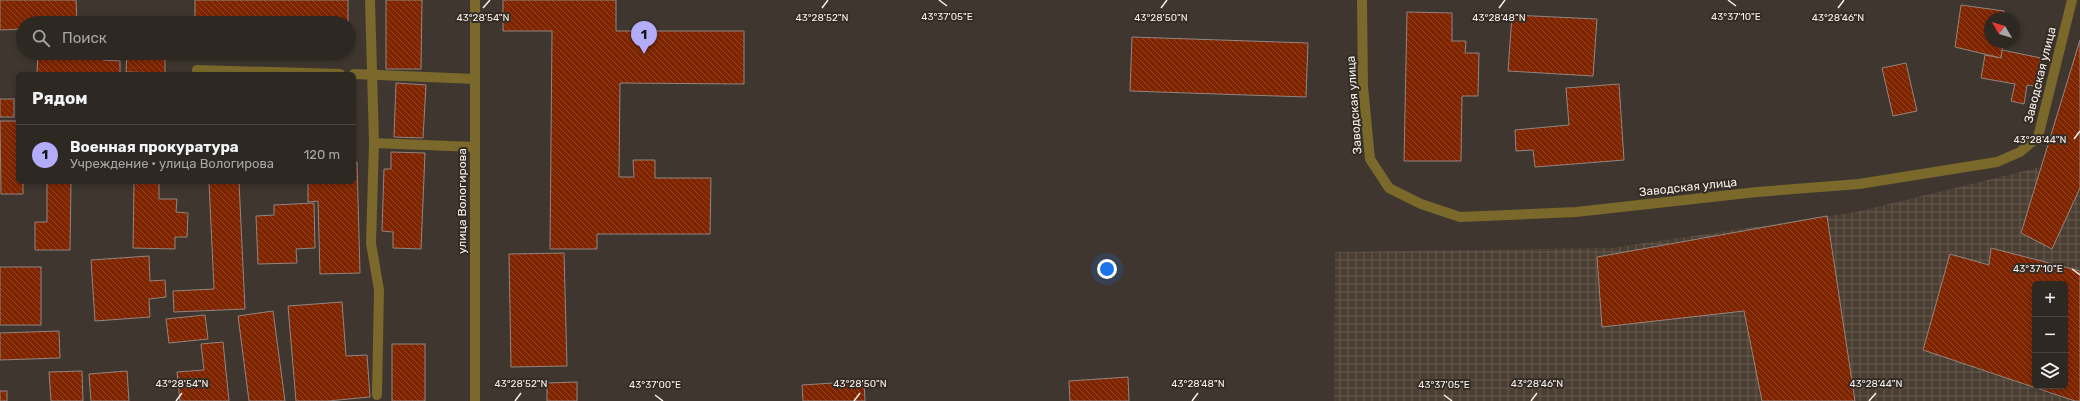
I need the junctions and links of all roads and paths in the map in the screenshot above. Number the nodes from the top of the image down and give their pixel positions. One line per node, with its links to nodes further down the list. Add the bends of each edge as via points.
1 (370, 0): 8 (street)
2 (475, 0): 9 (street, улица Вологирова)
3 (1362, 0): 4 (street, Заводская улица, via 1363,86 1370,159 1389,188 1421,204 1460,217 1576,212 1757,192 1859,184 2004,159 2020,152 2038,137)
4 (2072, 0)
5 (197, 70): 6 (street)
6 (268, 72)
7 (356, 74): 8 (street)
8 (371, 75): 9 (street); 10 (street)
9 (475, 79): 11 (street, улица Вологирова)
10 (374, 143): 11 (street); 12 (street, via 371,243 379,290)
11 (475, 147): 13 (street, улица Вологирова)
12 (377, 395)
13 (475, 401)

